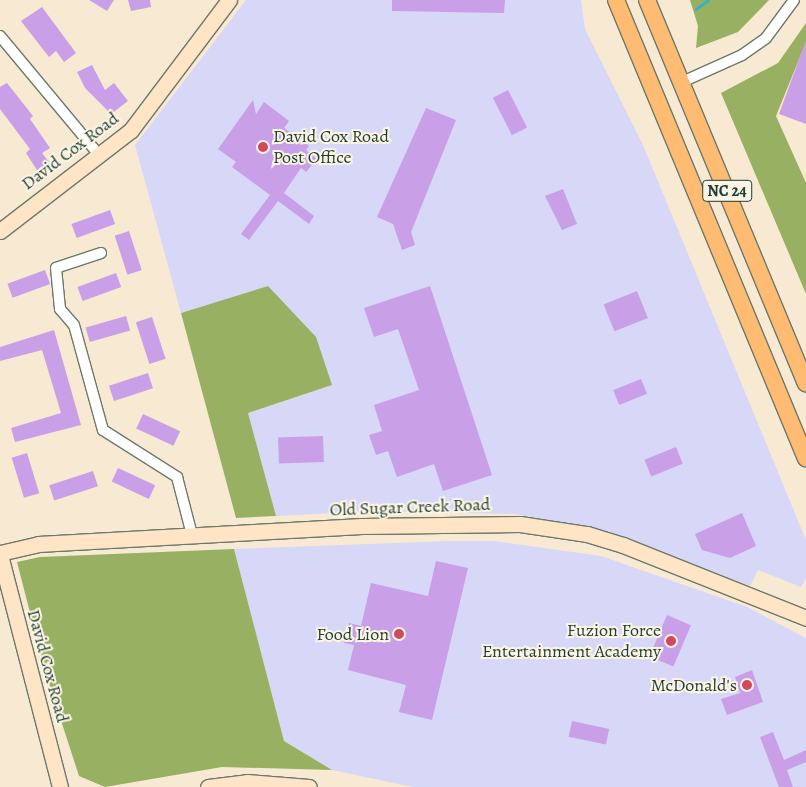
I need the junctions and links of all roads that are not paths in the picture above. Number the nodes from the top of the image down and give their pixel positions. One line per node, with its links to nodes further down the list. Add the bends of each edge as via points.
1 (229, 0): 7 (street, David Cox Road, via 147,112)
2 (616, 0): 11 (main road, NC 24)
3 (648, 0): 6 (main road, NC 24)
4 (794, 0): 6 (street, via 766,38 742,55)
5 (0, 36): 7 (street)
6 (682, 82): 10 (main road, NC 24)
7 (100, 156): 8 (street, David Cox Road)
8 (0, 231)
9 (101, 253): 12 (street, via 56,268 60,309 74,325 103,430 177,477)
10 (806, 382)
11 (806, 458)
12 (192, 535): 13 (street, Old Sugar Creek Road, via 38,544); 14 (street, Old Sugar Creek Road, via 362,526 520,524 587,534 623,545)
13 (1, 560): 15 (street, David Cox Road)
14 (806, 618)
15 (60, 787)
16 (208, 787): 17 (street, via 247,782)
17 (310, 787)

